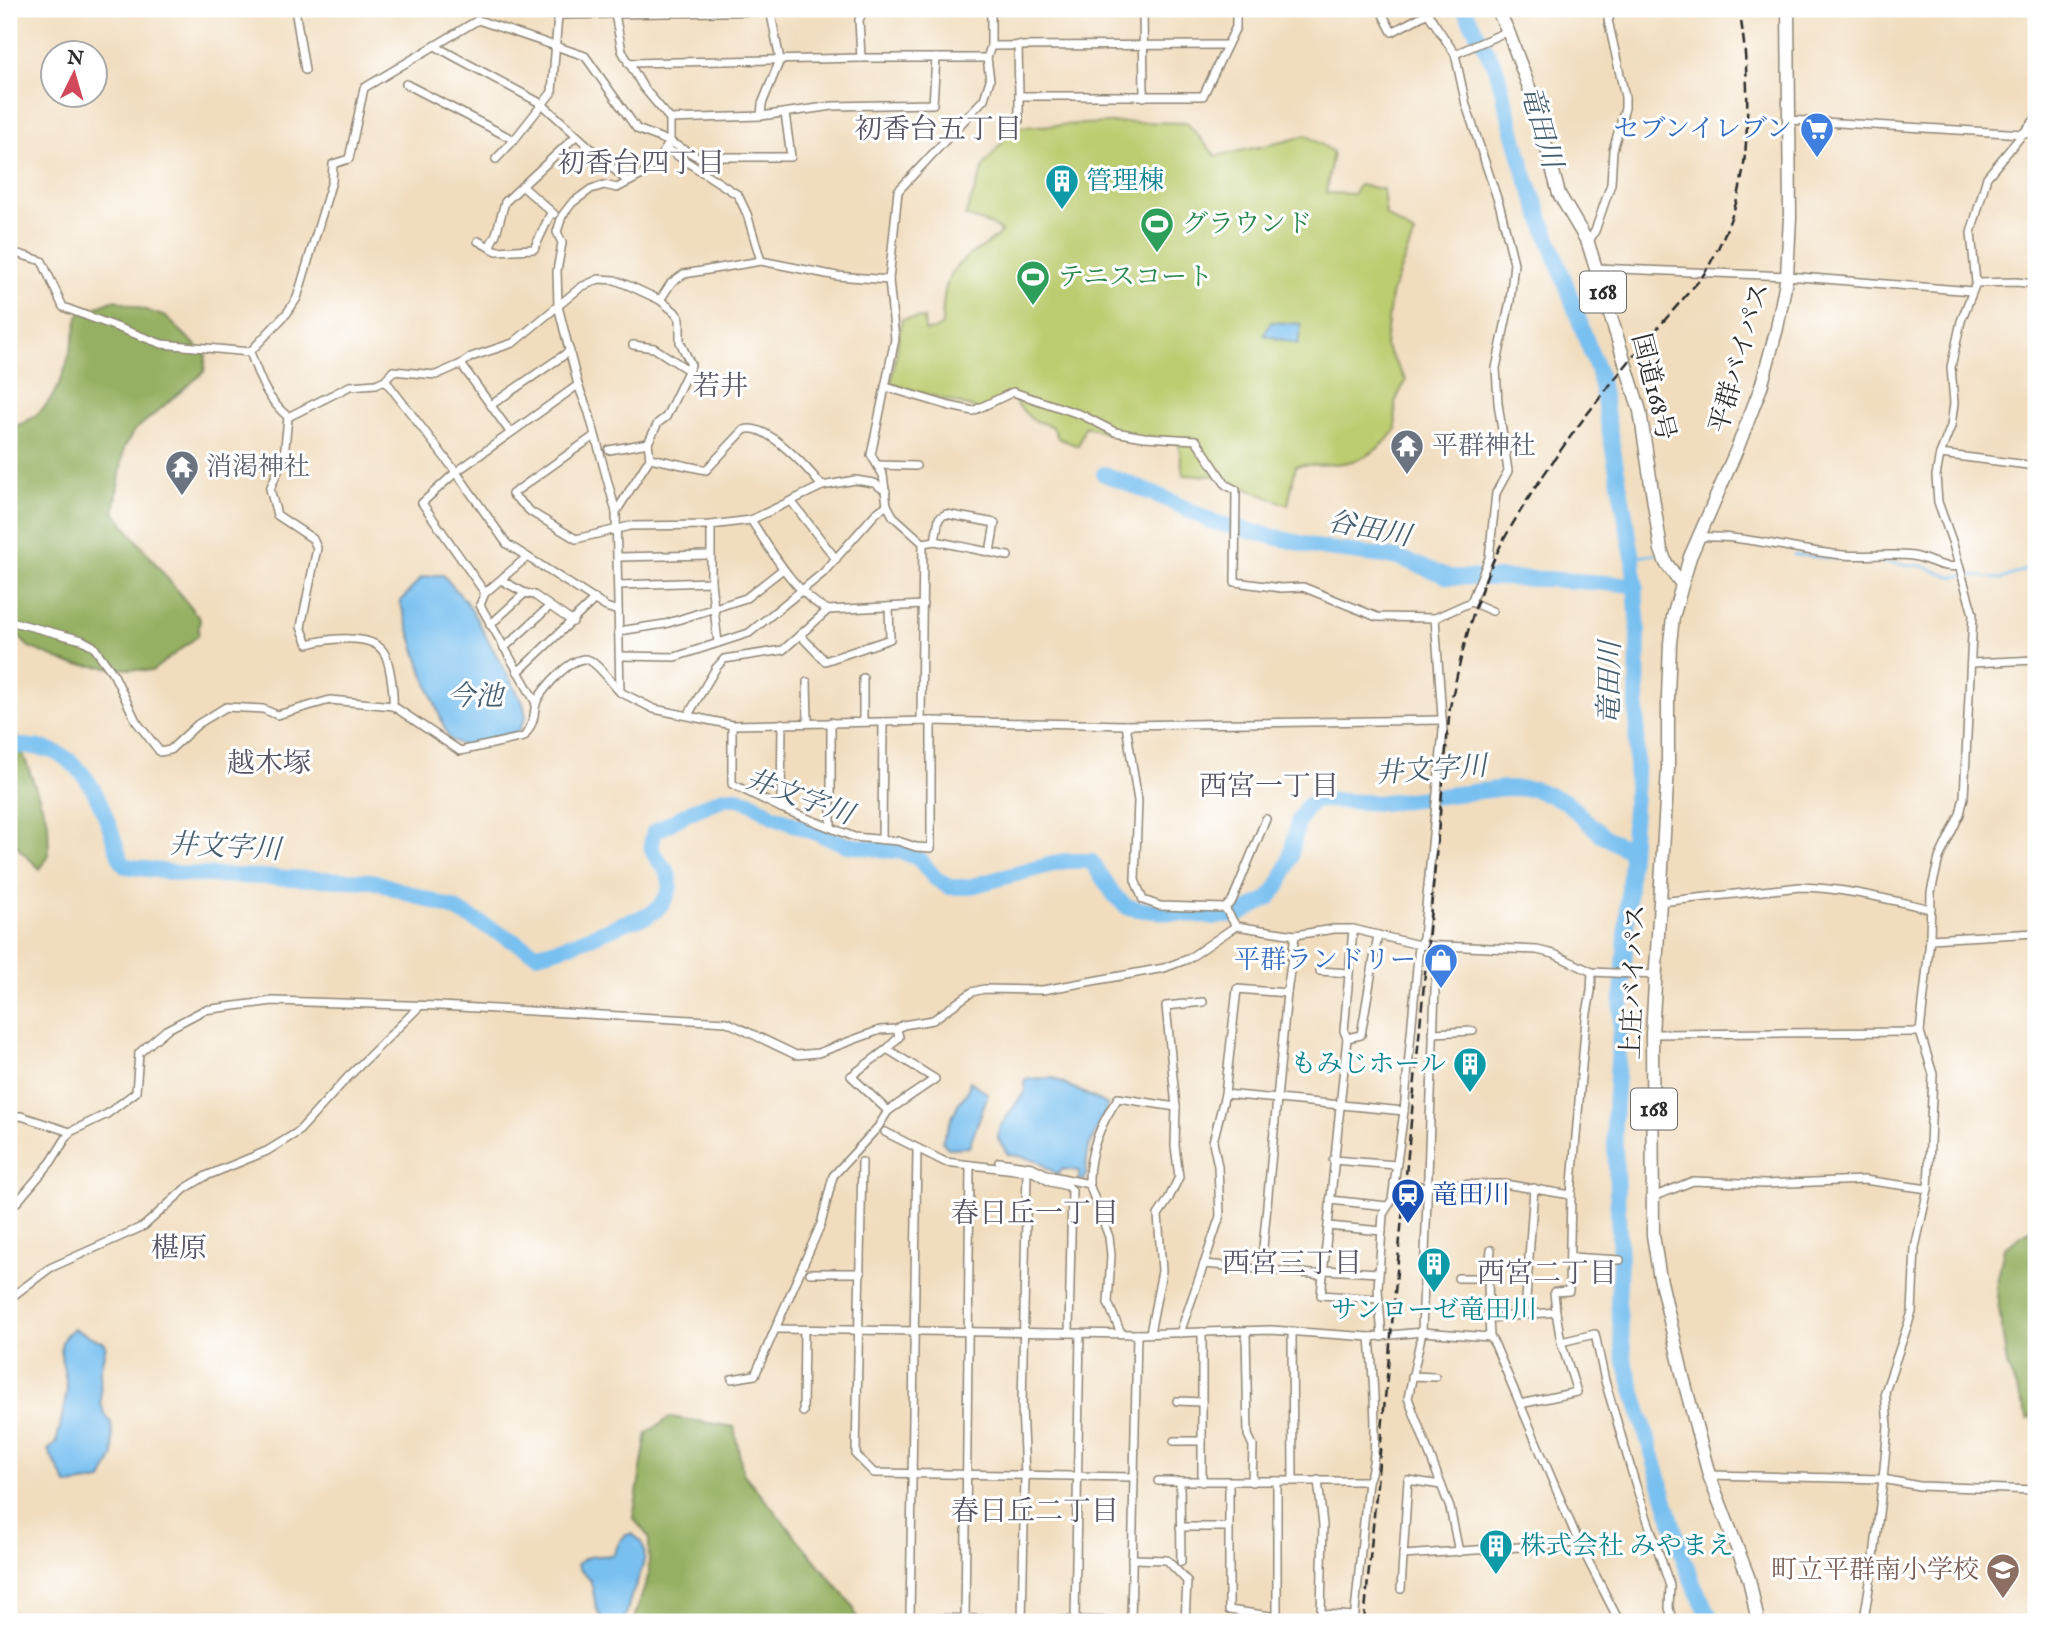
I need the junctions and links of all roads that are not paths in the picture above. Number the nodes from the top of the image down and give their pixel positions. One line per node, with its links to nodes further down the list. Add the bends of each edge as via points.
1 (295, 9): 29 (street)
2 (538, 9): 15 (street, via 537,15)
3 (864, 9): 24 (street, via 859,20)
4 (991, 9): 20 (street)
5 (1143, 9): 17 (street)
6 (1236, 9): 19 (street, via 1236,27)
7 (1380, 9): 13 (street, via 1392,32)
8 (1497, 9): 16 (highway, 国道168号 / 168)
9 (1614, 9): 51 (street, via 1608,20 1625,108 1613,150 1611,184)
10 (1788, 9): 38 (highway, 平群バイパス / 168)
11 (771, 10): 12 (street); 27 (street)
12 (614, 11): 14 (street); 28 (street)
13 (1427, 11): 23 (street)
14 (572, 12): 15 (street)
15 (558, 15): 22 (street)
16 (1508, 30): 23 (street); 51 (highway, 国道168号 / 168, via 1534,101 1559,194)
17 (1143, 44): 18 (street); 19 (street); 32 (street)
18 (1018, 45): 20 (street); 31 (street)
19 (1227, 45): 32 (street, via 1203,96)
20 (991, 46): 26 (street)
21 (435, 47): 22 (street, via 478,20); 33 (street); 64 (street, via 365,88 349,159 334,164 296,298)
22 (556, 48): 33 (street, via 552,92); 44 (street, via 585,56 637,128)
23 (1455, 54): 109 (street, via 1514,263 1496,368 1508,471 1496,494 1489,558)
24 (861, 58): 25 (street); 27 (street)
25 (936, 58): 26 (street); 34 (street, via 933,104 833,106)
26 (987, 58): 57 (street, via 990,80 984,99 898,191)
27 (780, 60): 28 (street); 35 (street)
28 (628, 63): 37 (street)
29 (305, 70)
30 (406, 84): 43 (street)
31 (1019, 96): 32 (street); 39 (street)
32 (1144, 96)
33 (542, 104): 42 (street); 43 (street)
34 (785, 113): 35 (street); 44 (street, via 791,157 698,157)
35 (761, 116): 37 (street)
36 (2036, 118): 41 (street)
37 (670, 119): 44 (street)
38 (1788, 120): 41 (street); 56 (highway, 平群バイパス / 168)
39 (1019, 121)
40 (2036, 133): 41 (street)
41 (2024, 134): 59 (street, via 1987,177 1971,233)
42 (576, 136): 46 (street); 47 (street)
43 (514, 141): 45 (street)
44 (669, 145): 46 (street, via 642,175); 54 (street, via 738,195)
45 (496, 159)
46 (628, 182): 49 (street, via 617,188 604,185 592,189)
47 (522, 186): 48 (street); 52 (street, via 505,202)
48 (551, 213): 49 (street); 52 (street, via 534,249 498,251)
49 (562, 216): 61 (street, via 557,232 562,243)
50 (478, 241): 52 (street)
51 (1588, 243): 55 (highway, 国道168号 / 168)
52 (489, 247)
53 (9, 251): 64 (street, via 42,261 63,307 162,344)
54 (761, 261): 57 (street, via 837,276); 60 (street, via 684,274 671,282)
55 (1596, 268): 56 (street); 103 (highway, 国道168号 / 168, via 1640,411 1661,550)
56 (1787, 276): 59 (street); 90 (highway, 平群バイパス / 168, via 1761,387)
57 (889, 280): 69 (street, via 895,340)
58 (2036, 284): 59 (street)
59 (1974, 287): 76 (street, via 1951,367 1954,403)
60 (660, 300): 61 (street, via 615,280 598,279); 66 (street, via 680,319 680,342 691,365)
61 (558, 306): 63 (street); 65 (street, via 513,343)
62 (633, 345): 66 (street, via 654,348)
63 (570, 351): 68 (street); 70 (street)
64 (250, 352): 71 (street, via 265,390)
65 (461, 364): 67 (street, via 436,375 393,371); 70 (street)
66 (688, 370): 74 (street)
67 (385, 380): 71 (street, via 350,386); 81 (street)
68 (578, 385): 72 (street); 73 (street)
69 (886, 387): 78 (street, via 871,455); 117 (street, via 973,411 1013,392 1082,415 1115,432 1196,440 1226,485 1236,490 1235,582 1303,587 1377,617)
70 (491, 405): 72 (street)
71 (288, 417): 133 (street, via 284,457 270,489 277,515 313,539 317,548 301,627 308,644 333,638 371,642 384,652 394,689)
72 (510, 432): 81 (street)
73 (594, 436): 86 (street); 89 (street, via 512,494 531,512 576,539)
74 (648, 443): 75 (street); 77 (street)
75 (610, 450)
76 (1940, 454): 80 (street); 99 (street, via 1938,502)
77 (650, 458): 82 (street, via 706,470 744,430 759,429 784,446); 86 (street)
78 (877, 465): 79 (street); 83 (street)
79 (916, 466)
80 (2036, 466)
81 (456, 472): 96 (street, via 507,544); 106 (street, via 422,503)
82 (822, 486): 83 (street, via 855,480 874,483); 84 (street)
83 (886, 491): 85 (street)
84 (791, 501): 87 (street); 98 (street)
85 (887, 505): 92 (street); 98 (street)
86 (616, 512): 89 (street)
87 (751, 520): 88 (street); 100 (street)
88 (711, 525): 89 (street); 94 (street)
89 (618, 528): 97 (street)
90 (1699, 537): 99 (street, via 1739,537 1844,555 1914,556 1944,568); 103 (highway, 平群バイパス / 168)
91 (935, 541): 92 (street); 93 (street); 93 (street, via 939,519 946,514 996,523)
92 (923, 543): 111 (street)
93 (990, 552): 95 (street)
94 (710, 555): 97 (street); 102 (street)
95 (1008, 556)
96 (527, 557): 101 (street); 108 (street)
97 (618, 557): 104 (street)
98 (836, 559): 105 (street)
99 (1960, 568): 127 (street, via 1973,614)
100 (783, 569): 105 (street); 113 (street, via 746,598)
101 (501, 580): 106 (street); 107 (street)
102 (711, 582): 104 (street); 113 (street)
103 (1681, 583): 149 (highway, 上庄バイパス / 168, via 1670,643)
104 (618, 585): 115 (street)
105 (802, 589): 114 (street); 123 (street, via 749,633)
106 (485, 593): 120 (street, via 480,605)
107 (525, 593): 110 (street); 120 (street)
108 (595, 600): 115 (street); 119 (street)
109 (1471, 602): 116 (street); 117 (street)
110 (550, 606): 119 (street); 124 (street)
111 (923, 606): 112 (street); 136 (street)
112 (889, 607): 114 (street); 122 (street, via 890,639 825,661)
113 (712, 608): 121 (street, via 665,624); 123 (street)
114 (828, 610): 122 (street)
115 (618, 611): 121 (street)
116 (1492, 611)
117 (1435, 618): 135 (street)
118 (9, 621): 133 (street, via 93,646 114,675 136,721 160,752 170,750 198,724 226,707 263,709 277,715 330,700)
119 (573, 622): 128 (street)
120 (490, 625): 124 (street)
121 (619, 631): 125 (street)
122 (800, 635): 134 (street, via 783,650 724,659)
123 (718, 643): 125 (street, via 675,657)
124 (505, 648): 128 (street)
125 (621, 656): 131 (street)
126 (2036, 660): 127 (street)
127 (1972, 663): 150 (street, via 1964,797 1939,858)
128 (518, 672): 132 (street)
129 (863, 678): 139 (street)
130 (807, 682): 142 (street)
131 (620, 692): 132 (street, via 588,659 580,659 572,662); 134 (street, via 654,709)
132 (536, 703): 133 (street, via 524,737 460,751)
133 (393, 706)
134 (688, 715): 143 (street)
135 (1442, 720): 144 (street); 158 (street)
136 (921, 721): 137 (street); 140 (street)
137 (931, 721): 144 (street); 148 (street, via 931,848)
138 (831, 722): 139 (street); 142 (street); 147 (street)
139 (863, 722): 140 (street)
140 (883, 722): 148 (street)
141 (782, 723): 142 (street); 143 (street); 145 (street)
142 (808, 723)
143 (732, 724): 145 (street, via 732,784)
144 (1126, 725): 151 (street, via 1138,801 1135,880 1143,900 1160,906)
145 (781, 808): 147 (street)
146 (1266, 819): 151 (street)
147 (831, 827): 148 (street, via 854,837)
148 (882, 840)
149 (1660, 902): 150 (street, via 1800,887 1856,892); 163 (highway, 上庄バイパス / 168)
150 (1931, 909): 157 (street)
151 (1226, 910): 152 (street)
152 (1234, 924): 155 (street); 167 (street, via 1188,959 1164,968 1043,990 984,989 972,992 933,1020)
153 (1353, 929): 155 (street); 156 (street); 161 (street)
154 (2036, 933): 157 (street)
155 (1295, 935): 164 (street)
156 (1378, 935): 158 (street); 172 (street, via 1361,1035)
157 (1930, 939): 169 (street)
158 (1419, 945): 159 (street); 179 (street)
159 (1439, 947): 162 (street, via 1537,950); 170 (street)
160 (1320, 971): 161 (street)
161 (1349, 973): 172 (street)
162 (1595, 973): 163 (street); 195 (street, via 1586,1019)
163 (1652, 974): 171 (highway, 上庄バイパス / 168)
164 (1287, 993): 174 (street, via 1237,989); 175 (street)
165 (1203, 1002): 177 (street, via 1166,1006)
166 (419, 1007): 167 (street, via 727,1022 796,1055 818,1053 880,1030); 181 (street, via 273,1001 204,1010 166,1030 139,1053 136,1092 107,1114); 213 (street, via 298,1132 206,1176 144,1226 50,1268)
167 (897, 1029): 173 (street, via 899,1037)
168 (1473, 1031): 170 (street)
169 (1920, 1032): 171 (street); 194 (street, via 1933,1074)
170 (1433, 1033): 192 (street)
171 (1653, 1034): 196 (highway, 上庄バイパス / 168)
172 (1347, 1038): 176 (street)
173 (887, 1049): 178 (street, via 851,1076); 178 (street, via 935,1079)
174 (1225, 1094): 175 (street); 205 (street, via 1213,1142 1220,1216)
175 (1278, 1098): 176 (street); 206 (street)
176 (1339, 1104): 179 (street); 184 (street)
177 (1176, 1107): 190 (street, via 1118,1098 1095,1143); 231 (street, via 1179,1177 1158,1215 1162,1271)
178 (888, 1111): 218 (street, via 833,1176 821,1224)
179 (1404, 1111): 188 (street)
180 (9, 1117): 181 (street, via 21,1116)
181 (70, 1132): 199 (street)
182 (885, 1132): 183 (street)
183 (917, 1150): 187 (street, via 945,1162); 221 (street)
184 (1333, 1160): 188 (street); 197 (street)
185 (862, 1162): 209 (street)
186 (999, 1162): 190 (street)
187 (970, 1165): 189 (street); 224 (street)
188 (1396, 1165): 191 (street)
189 (1027, 1171): 222 (street); 225 (street, via 1072,1190)
190 (1089, 1184): 230 (street, via 1109,1237 1108,1303)
191 (1394, 1184): 192 (street); 198 (street)
192 (1428, 1186): 193 (street); 228 (street)
193 (1534, 1188): 195 (street); 216 (street)
194 (1928, 1189): 196 (street, via 1864,1180 1693,1181); 253 (street, via 1915,1248 1912,1312 1885,1392 1888,1426)
195 (1571, 1195): 203 (street)
196 (1653, 1197): 249 (highway, 上庄バイパス / 168, via 1659,1273)
197 (1330, 1200): 198 (street); 200 (street)
198 (1387, 1206): 201 (street)
199 (9, 1209)
200 (1328, 1226): 201 (street); 207 (street)
201 (1381, 1231): 210 (street)
202 (1491, 1250): 212 (street)
203 (1570, 1257): 204 (street); 215 (street, via 1569,1291 1554,1292)
204 (1620, 1260)
205 (1204, 1264): 206 (street); 232 (street)
206 (1261, 1269): 207 (street)
207 (1323, 1272): 210 (street); 214 (street, via 1321,1295)
208 (810, 1273): 209 (street)
209 (861, 1273): 220 (street)
210 (1379, 1273): 214 (street)
211 (1458, 1278): 212 (street)
212 (1488, 1278): 217 (street)
213 (9, 1299)
214 (1378, 1299): 235 (street)
215 (1556, 1311): 216 (street); 237 (street)
216 (1525, 1314): 217 (street)
217 (1489, 1318): 236 (street)
218 (776, 1329): 219 (street); 240 (street, via 755,1375)
219 (804, 1330): 220 (street); 244 (street)
220 (860, 1331): 221 (street); 247 (street, via 856,1455 874,1473)
221 (914, 1331): 224 (street); 247 (street)
222 (1024, 1331): 224 (street); 225 (street); 250 (street)
223 (1292, 1331): 227 (street); 234 (street); 254 (street)
224 (969, 1332): 248 (street)
225 (1069, 1332): 229 (street)
226 (1202, 1332): 227 (street); 232 (street); 242 (street)
227 (1246, 1332): 262 (street)
228 (1422, 1332): 235 (street); 236 (street); 238 (street)
229 (1080, 1333): 230 (street); 251 (street)
230 (1121, 1333): 233 (street)
231 (1150, 1333): 232 (street); 233 (street)
232 (1180, 1333)
233 (1137, 1334): 252 (street)
234 (1370, 1337): 235 (street); 256 (street, via 1376,1433)
235 (1382, 1337)
236 (1490, 1337): 243 (street)
237 (1561, 1342): 243 (street, via 1577,1392); 282 (street, via 1595,1334 1636,1486 1670,1586)
238 (1412, 1376): 239 (street); 263 (street, via 1408,1398)
239 (1435, 1377)
240 (732, 1379)
241 (1177, 1401): 242 (street)
242 (1202, 1402): 246 (street)
243 (1520, 1404): 267 (street)
244 (803, 1412)
245 (1174, 1441): 246 (street)
246 (1202, 1441): 260 (street)
247 (911, 1474): 248 (street); 274 (street, via 910,1618)
248 (967, 1475): 250 (street); 274 (street)
249 (1709, 1475): 253 (street); 283 (highway, 上庄バイパス / 168, via 1749,1578)
250 (1025, 1476): 251 (street); 277 (street)
251 (1078, 1476): 252 (street); 275 (street)
252 (1134, 1477): 270 (street)
253 (1883, 1479): 264 (street, via 1919,1486); 284 (street)
254 (1293, 1480): 255 (street); 259 (street)
255 (1318, 1480): 256 (street); 273 (street, via 1323,1525 1321,1614)
256 (1368, 1480): 273 (street)
257 (1158, 1481): 258 (street)
258 (1180, 1481): 260 (street); 265 (street)
259 (1277, 1481): 262 (street); 276 (street)
260 (1202, 1482): 261 (street)
261 (1229, 1482): 262 (street); 266 (street)
262 (1252, 1482)
263 (1441, 1485): 268 (street); 269 (street, via 1408,1480)
264 (2036, 1490)
265 (1180, 1527): 266 (street); 271 (street)
266 (1229, 1527): 276 (street, via 1229,1610)
267 (1579, 1543): 268 (street); 281 (street)
268 (1459, 1552): 269 (street)
269 (1403, 1555): 272 (street)
270 (1132, 1559): 278 (street); 280 (street, via 1167,1560 1187,1581)
271 (1181, 1562)
272 (1401, 1589)
273 (1354, 1619)
274 (965, 1620): 277 (street)
275 (1076, 1620): 277 (street); 278 (street)
276 (1277, 1620)
277 (1022, 1621)
278 (1132, 1622): 279 (street)
279 (1172, 1622)
280 (1185, 1622)
281 (1622, 1622)
282 (1673, 1622)
283 (1758, 1622)
284 (1861, 1622)

